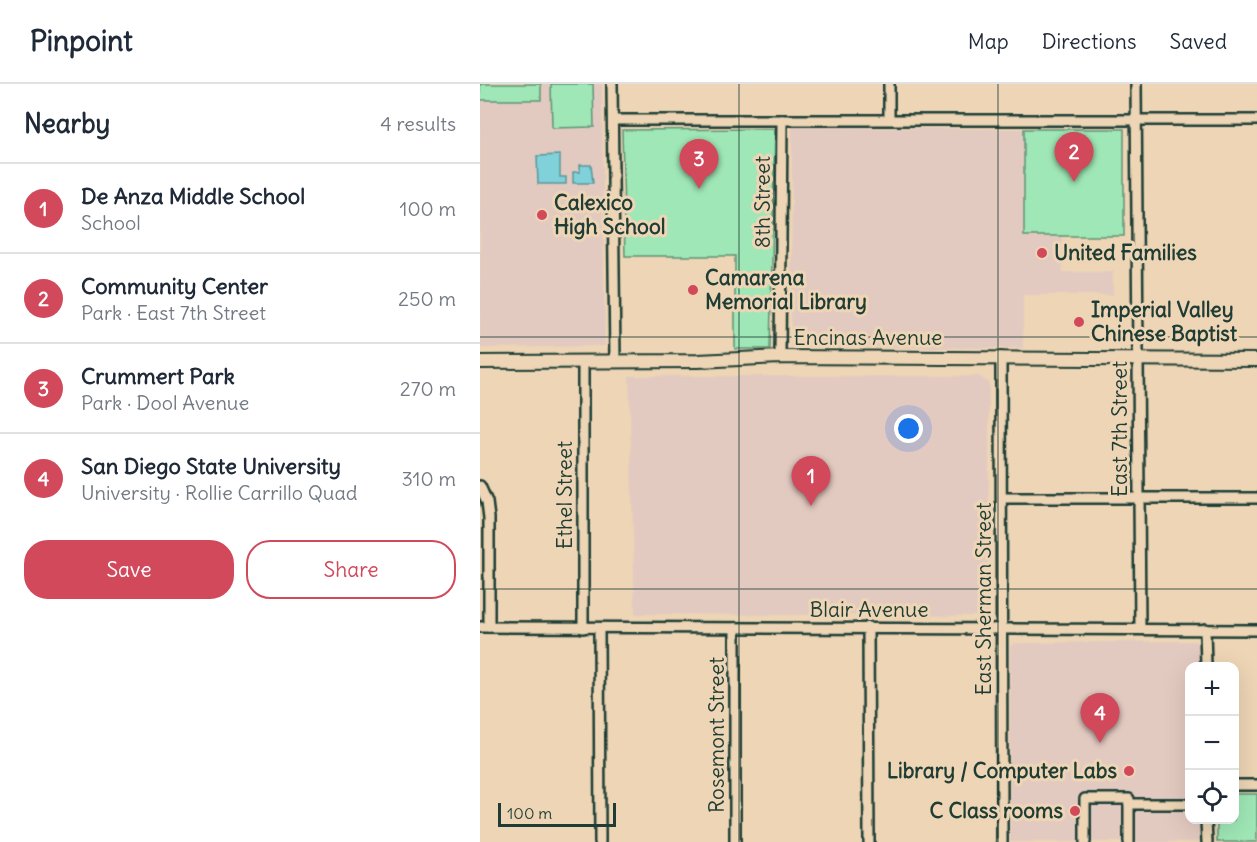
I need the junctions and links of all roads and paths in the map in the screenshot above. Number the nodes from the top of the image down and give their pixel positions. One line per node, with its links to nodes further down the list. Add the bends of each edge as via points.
1 (612, 84): 6 (street)
2 (889, 84): 4 (street)
3 (1136, 84): 5 (street, East 7th Street)
4 (889, 119): 5 (street); 7 (street)
5 (1136, 119): 8 (street); 11 (street, East 7th Street)
6 (614, 120): 7 (street); 14 (street)
7 (782, 120): 9 (street, 8th Street)
8 (1257, 120)
9 (780, 357): 10 (street, Encinas Avenue); 14 (street, Encinas Avenue)
10 (1001, 357): 11 (street, Encinas Avenue); 18 (street, East Sherman Street)
11 (1137, 359): 12 (street, Encinas Avenue); 17 (street, East 7th Street)
12 (1257, 360)
13 (583, 361): 14 (street, Encinas Avenue); 15 (street, Encinas Avenue); 22 (street, Ethel Street)
14 (615, 361)
15 (480, 362)
16 (480, 486): 20 (street, via 489,518)
17 (1138, 497): 18 (street); 19 (street); 25 (street, East 7th Street)
18 (1002, 498): 27 (street, East Sherman Street)
19 (1257, 498)
20 (484, 627): 22 (street, Blair Avenue)
21 (868, 627): 24 (street, Blair Avenue); 27 (street, Blair Avenue); 37 (street)
22 (583, 628): 23 (street, Blair Avenue)
23 (599, 628): 24 (street, Blair Avenue); 35 (street)
24 (735, 628): 36 (street, Rosemont Street)
25 (1140, 629): 26 (street, Blair Avenue); 27 (street, Blair Avenue)
26 (1205, 629): 28 (street, Blair Avenue); 29 (street)
27 (1002, 630): 38 (street, East Sherman Street)
28 (1257, 630)
29 (1206, 662)
30 (1239, 785): 31 (street)
31 (1257, 785)
32 (1130, 804): 33 (street); 39 (street, via 1130,799 1085,799); 40 (street)
33 (1185, 804)
34 (1206, 824): 41 (street)
35 (600, 842)
36 (735, 842)
37 (869, 842)
38 (1002, 842)
39 (1085, 842)
40 (1129, 842)
41 (1207, 842)

